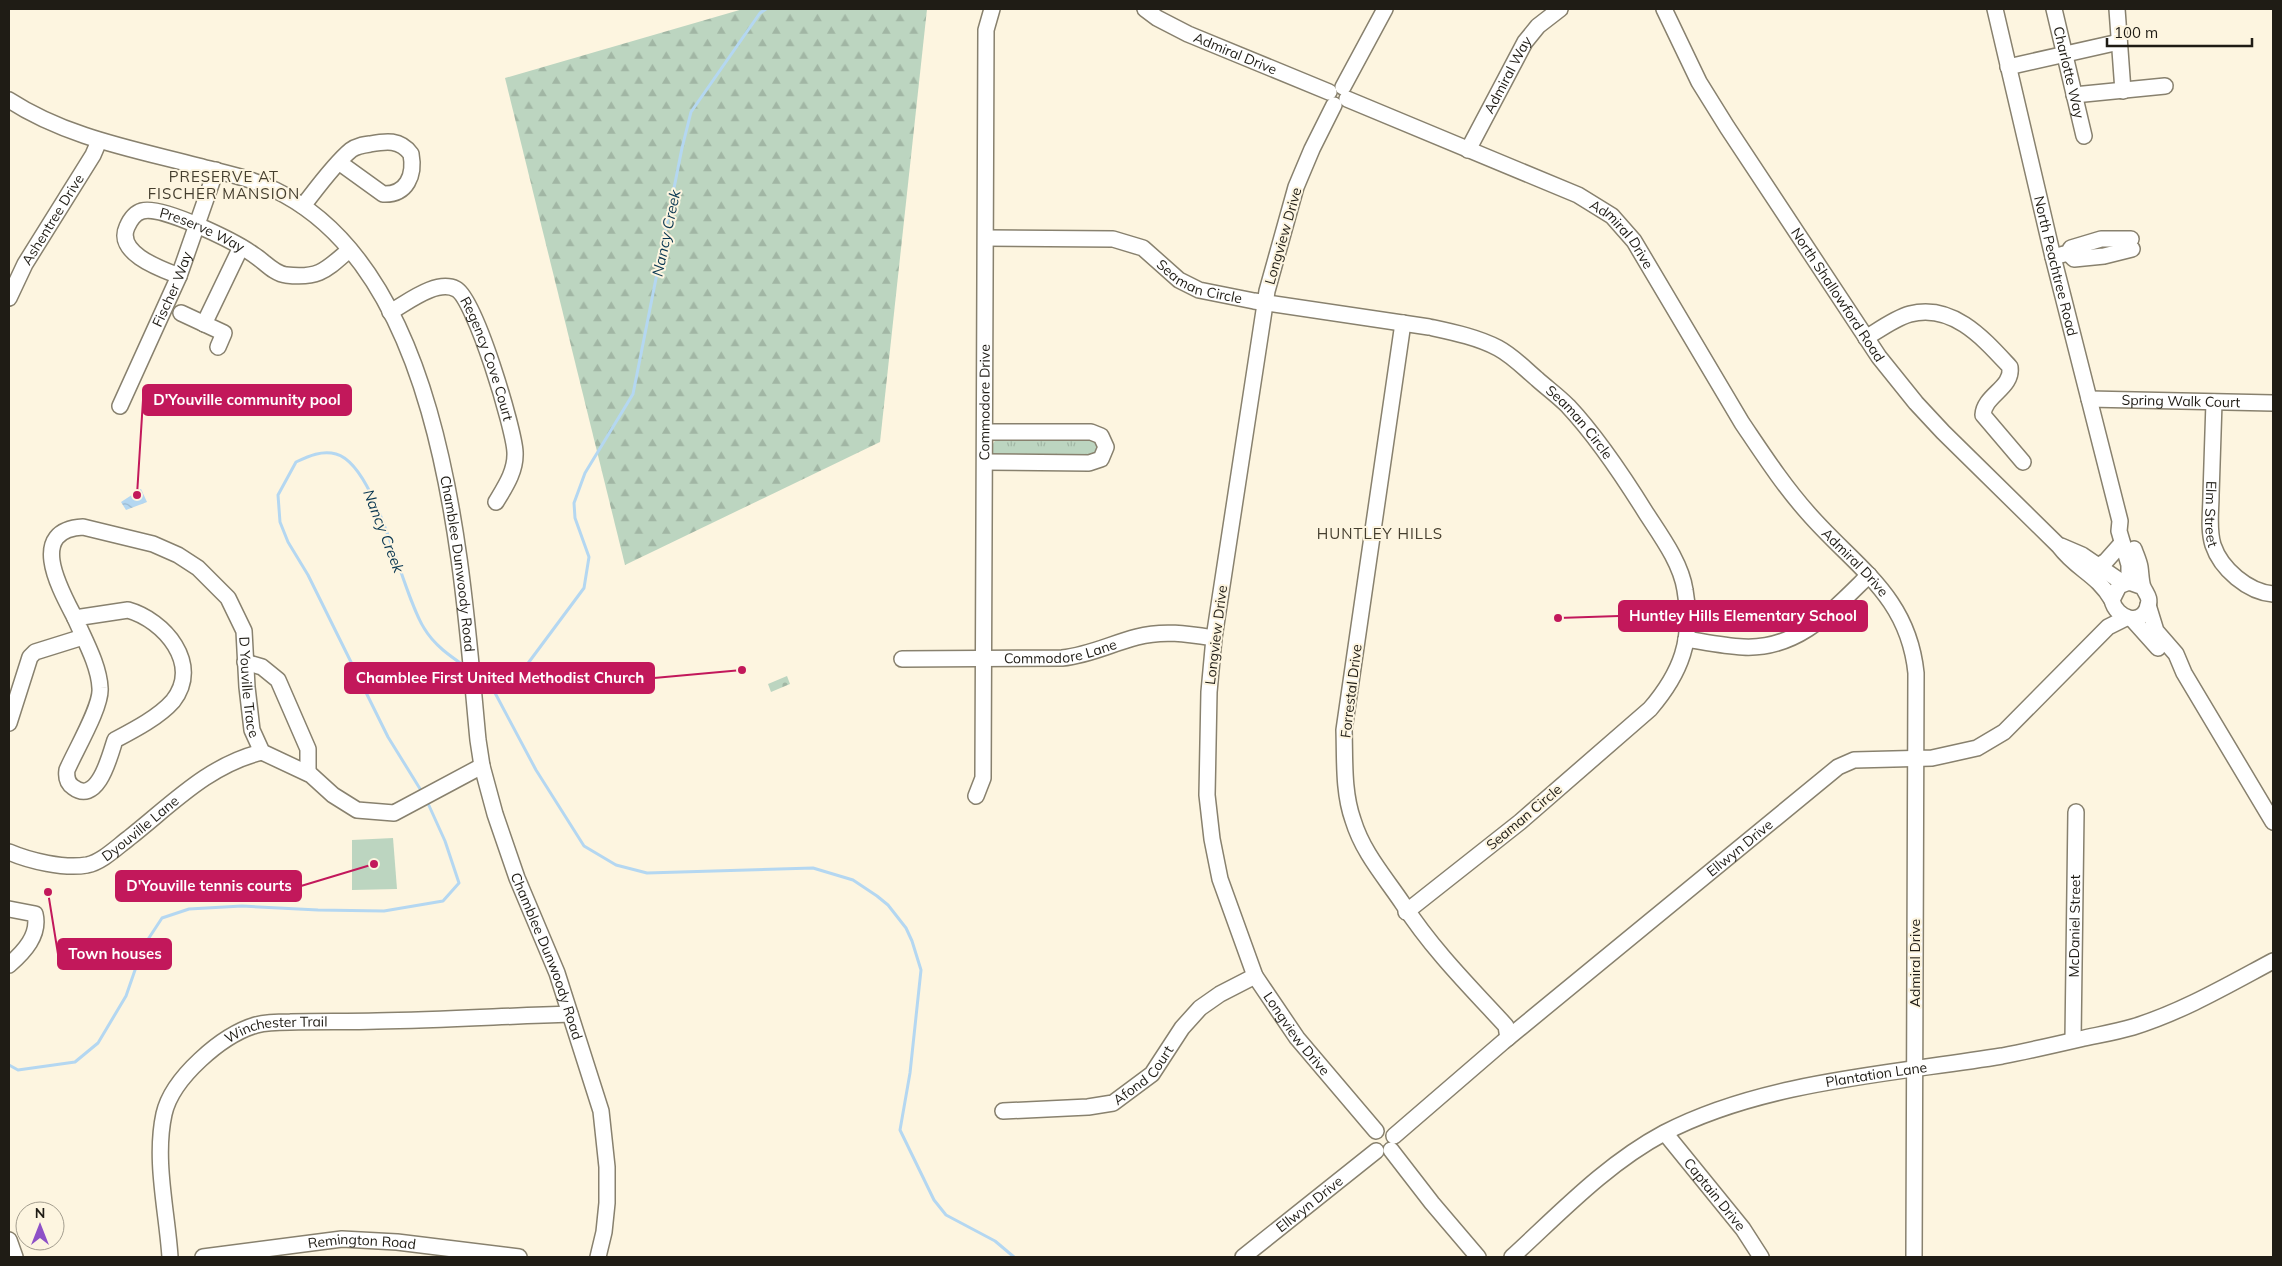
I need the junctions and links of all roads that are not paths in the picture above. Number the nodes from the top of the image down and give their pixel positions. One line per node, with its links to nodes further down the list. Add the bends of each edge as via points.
1 (992, 9): 24 (street, Commodore Drive, via 986,30)
2 (1145, 9): 14 (street, Admiral Drive, via 1188,34)
3 (1385, 9): 14 (street, Longview Drive)
4 (1560, 9): 19 (street, Admiral Way, via 1538,26 1525,42)
5 (1664, 9): 36 (street, North Shallowford Road, via 1699,82 1722,120)
6 (1995, 9): 11 (street, North Peachtree Road)
7 (2054, 9): 10 (street, Charlotte Way)
8 (2117, 9): 9 (street)
9 (2119, 42): 10 (street); 13 (street)
10 (2065, 54): 11 (street); 15 (street, Charlotte Way)
11 (2008, 67): 28 (street, North Peachtree Road)
12 (2165, 86): 13 (street)
13 (2123, 91): 15 (street)
14 (1338, 96): 19 (street, Admiral Drive); 31 (street, Longview Drive, via 1296,187)
15 (2074, 96): 17 (street, Charlotte Way)
16 (9, 100): 18 (street, Chamblee Dunwoody Road, via 51,123)
17 (2084, 136)
18 (99, 141): 21 (street, Chamblee Dunwoody Road); 30 (street, Ashentree Drive, via 25,264)
19 (1468, 150): 50 (street, Admiral Drive, via 1578,195 1602,208 1624,229 1761,451 1806,511)
20 (340, 163): 20 (street, via 358,146 395,142 411,154 412,174 403,188 383,194); 22 (street)
21 (216, 170): 22 (street, Chamblee Dunwoody Road, via 263,185); 23 (street, Fischer Way)
22 (303, 206): 27 (street, Chamblee Dunwoody Road)
23 (198, 225): 26 (street, Preserve Way); 29 (street, Fischer Way); 29 (street, Preserve Way, via 147,210 134,216 125,231 126,244 134,253)
24 (986, 238): 31 (street, Seaman Circle, via 1113,239 1131,243 1153,255 1188,286); 42 (street, Commodore Drive)
25 (2132, 244): 28 (street, via 2101,239 2071,248)
26 (241, 247): 27 (street, Preserve Way, via 285,276 318,274); 35 (street)
27 (349, 250): 32 (street, Chamblee Dunwoody Road)
28 (2061, 255): 38 (street, North Peachtree Road)
29 (179, 276): 41 (street, Fischer Way)
30 (9, 298)
31 (1265, 302): 34 (street, Seaman Circle); 59 (street, Longview Drive)
32 (390, 312): 45 (street, Regency Cove Court, via 424,293 443,287 456,289 466,298 494,371 515,452 513,468); 68 (street, Chamblee Dunwoody Road, via 410,356 440,451 457,539)
33 (181, 313): 35 (street)
34 (1403, 323): 60 (street, Seaman Circle, via 1457,334 1497,348 1568,406 1617,468 1675,562 1685,590); 76 (street, Forrestal Drive, via 1344,730 1345,770 1352,820 1374,865)
35 (204, 324): 37 (street, via 224,333)
36 (1866, 338): 44 (street, via 1910,314 1921,313 1944,316 1979,333 2010,367 2011,373 1984,407 1983,415); 48 (street, North Shallowford Road, via 1916,403)
37 (218, 347)
38 (2089, 399): 39 (street, Spring Walk Court); 46 (street, North Peachtree Road)
39 (2214, 402): 40 (street, Spring Walk Court); 52 (street, Elm Street, via 2211,523 2214,547 2225,566 2238,579 2252,588)
40 (2273, 403)
41 (120, 406)
42 (985, 432): 43 (street, Commodore Drive); 43 (street, via 1091,432 1101,436 1106,448 1101,459 1088,463)
43 (985, 462): 62 (street, Commodore Drive)
44 (2023, 462)
45 (496, 502)
46 (2120, 521): 47 (street, North Peachtree Road); 51 (street, North Peachtree Road, via 2127,528 2140,566)
47 (2122, 542): 49 (street); 51 (street, North Peachtree Road)
48 (2059, 546): 49 (street, North Shallowford Road, via 2069,548); 53 (street, North Shallowford Road, via 2069,559 2101,583)
49 (2098, 566): 51 (street, North Shallowford Road)
50 (1869, 576): 60 (street, via 1829,615 1789,639 1744,647); 67 (street, Admiral Drive, via 1898,611 1909,636 1916,673)
51 (2132, 584): 53 (street, via 2115,590); 54 (street, North Peachtree Road, via 2148,596)
52 (2273, 594)
53 (2113, 603): 56 (street, North Peachtree Road, via 2121,616); 57 (street)
54 (2148, 606): 56 (street, via 2142,615); 64 (street, North Peachtree Road, via 2156,631 2176,654)
55 (75, 618): 58 (street, D Youville Trace); 58 (street, D Youville Trace, via 128,610 142,614 154,620 173,641 182,666 182,677 174,699 164,710 115,740 103,774 94,788 86,791 70,786 66,777 101,689); 63 (street, D Youville Trace, via 57,584 51,549 63,532 83,527 153,544 198,568 228,598 237,614 244,631)
56 (2129, 618): 57 (street, Ellwyn Drive); 64 (street, North Peachtree Road, via 2173,666)
57 (2108, 627): 67 (street, Ellwyn Drive, via 2004,732 1977,748)
58 (83, 637): 65 (street, via 35,652 30,657)
59 (1214, 638): 62 (street, Commodore Lane, via 1154,633 1074,657); 79 (street, Longview Drive, via 1207,747 1207,795 1212,839 1220,879)
60 (1686, 639): 76 (street, Seaman Circle, via 1677,672 1650,709 1520,822)
61 (902, 659): 62 (street, Commodore Lane)
62 (984, 660): 70 (street, Commodore Drive, via 983,778)
63 (245, 662): 66 (street, D Youville Trace, via 252,730); 69 (street, via 262,667 278,680 308,749)
64 (2184, 673): 71 (street, North Peachtree Road)
65 (9, 724)
66 (262, 752): 69 (street, D Youville Trace); 74 (street, Dyouville Lane, via 225,764 106,855 88,865 32,862)
67 (1915, 758): 81 (street, Ellwyn Drive, via 1854,760 1838,767); 83 (street, Admiral Drive)
68 (482, 766): 69 (street, D Youville Trace, via 394,813 357,810); 80 (street, Chamblee Dunwoody Road, via 517,878 557,973)
69 (308, 773)
70 (976, 796)
71 (2268, 802): 73 (street, North Peachtree Road)
72 (2076, 812): 82 (street, McDaniel Street)
73 (2273, 822)
74 (9, 852)
75 (9, 910): 78 (street, via 35,914 37,920 31,942)
76 (1406, 912): 81 (street, Forrestal Drive, via 1506,1026)
77 (2273, 961): 82 (street, Plantation Lane, via 2172,1012 2133,1027)
78 (9, 965)
79 (1255, 976): 84 (street, Afond Court, via 1200,1008 1182,1028 1152,1074 1113,1103); 86 (street, Longview Drive, via 1297,1038 1376,1131 1385,1129)
80 (570, 1014): 89 (street, Winchester Trail, via 282,1022 256,1025 232,1037 188,1071 165,1112 160,1168); 92 (street, Chamblee Dunwoody Road, via 601,1110 607,1203)
81 (1508, 1038): 86 (street, Ellwyn Drive)
82 (2073, 1040): 83 (street, Plantation Lane)
83 (1915, 1069): 85 (street, Plantation Lane, via 1791,1090 1730,1106); 97 (street, Admiral Drive)
84 (1003, 1110)
85 (1665, 1132): 95 (street, Plantation Lane, via 1603,1173); 96 (street, Captain Drive, via 1743,1229)
86 (1387, 1146): 93 (street, Ellwyn Drive); 94 (street)
87 (9, 1240): 88 (street)
88 (15, 1257)
89 (170, 1257)
90 (203, 1257): 91 (street, Remington Road, via 342,1240 397,1242)
91 (519, 1257)
92 (598, 1257)
93 (1243, 1257)
94 (1478, 1257)
95 (1512, 1257)
96 (1761, 1257)
97 (1914, 1257)

